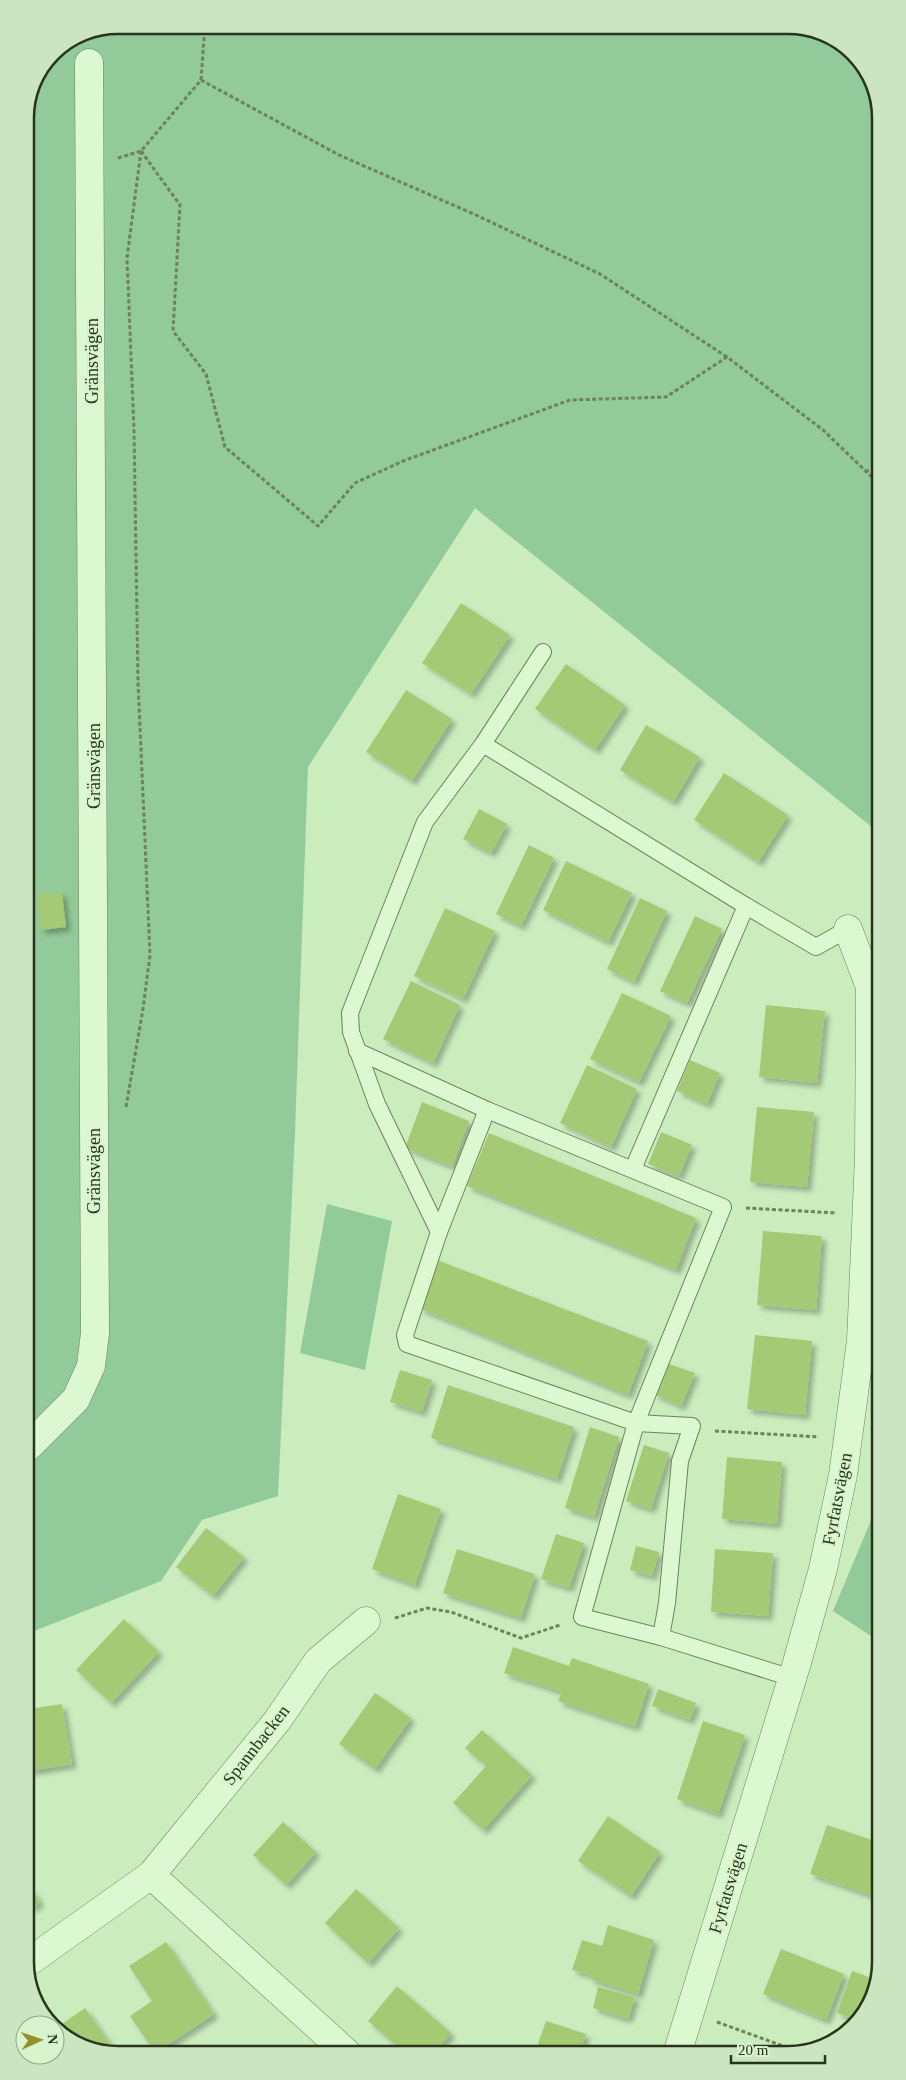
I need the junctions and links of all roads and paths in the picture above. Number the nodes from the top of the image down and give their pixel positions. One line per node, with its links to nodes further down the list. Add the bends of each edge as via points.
1 (204, 34): 3 (path)
2 (89, 63): 5 (street, Gränsvägen)
3 (201, 80): 4 (path); 6 (path, via 339,155 600,274)
4 (141, 151): 5 (path); 6 (path, via 180,205 173,331 206,374 225,447 318,526 355,483 404,461 570,400 666,397); 16 (path, via 127,258 134,430 138,682 150,955)
5 (91, 166): 24 (street, Gränsvägen, via 95,1333 92,1366 76,1399)
6 (727, 357): 8 (path, via 823,430)
7 (872, 470): 8 (path)
8 (864, 471): 9 (path)
9 (872, 478)
10 (543, 652): 11 (lane)
11 (483, 744): 12 (lane); 14 (lane, via 425,822 350,1013)
12 (746, 906): 13 (lane, via 816,947); 17 (lane)
13 (848, 930): 19 (street, Fyrfatsvägen, via 870,986)
14 (357, 1051): 15 (lane); 20 (lane, via 377,1104)
15 (487, 1110): 17 (lane); 20 (lane)
16 (124, 1115)
17 (633, 1169): 18 (lane)
18 (723, 1206): 19 (path); 21 (lane)
19 (866, 1214): 23 (street, Fyrfatsvägen, via 861,1342)
20 (439, 1232): 21 (lane, via 405,1335 407,1344)
21 (636, 1423): 22 (lane); 25 (lane)
22 (692, 1426): 23 (path, via 697,1430); 27 (lane, via 680,1461)
23 (849, 1438): 28 (street, Fyrfatsvägen, via 823,1569)
24 (34, 1441)
25 (582, 1617): 26 (path, via 521,1638 451,1612 427,1608 383,1622); 27 (lane)
26 (366, 1622): 29 (street, Spannbacken, via 318,1661 277,1721)
27 (661, 1637): 28 (lane)
28 (792, 1678): 31 (street, Fyrfatsvägen)
29 (151, 1875): 30 (street, Spannbacken); 32 (street)
30 (34, 1958)
31 (691, 2012): 33 (street, Fyrfatsvägen); 34 (path)
32 (339, 2046)
33 (680, 2046)
34 (783, 2046)

